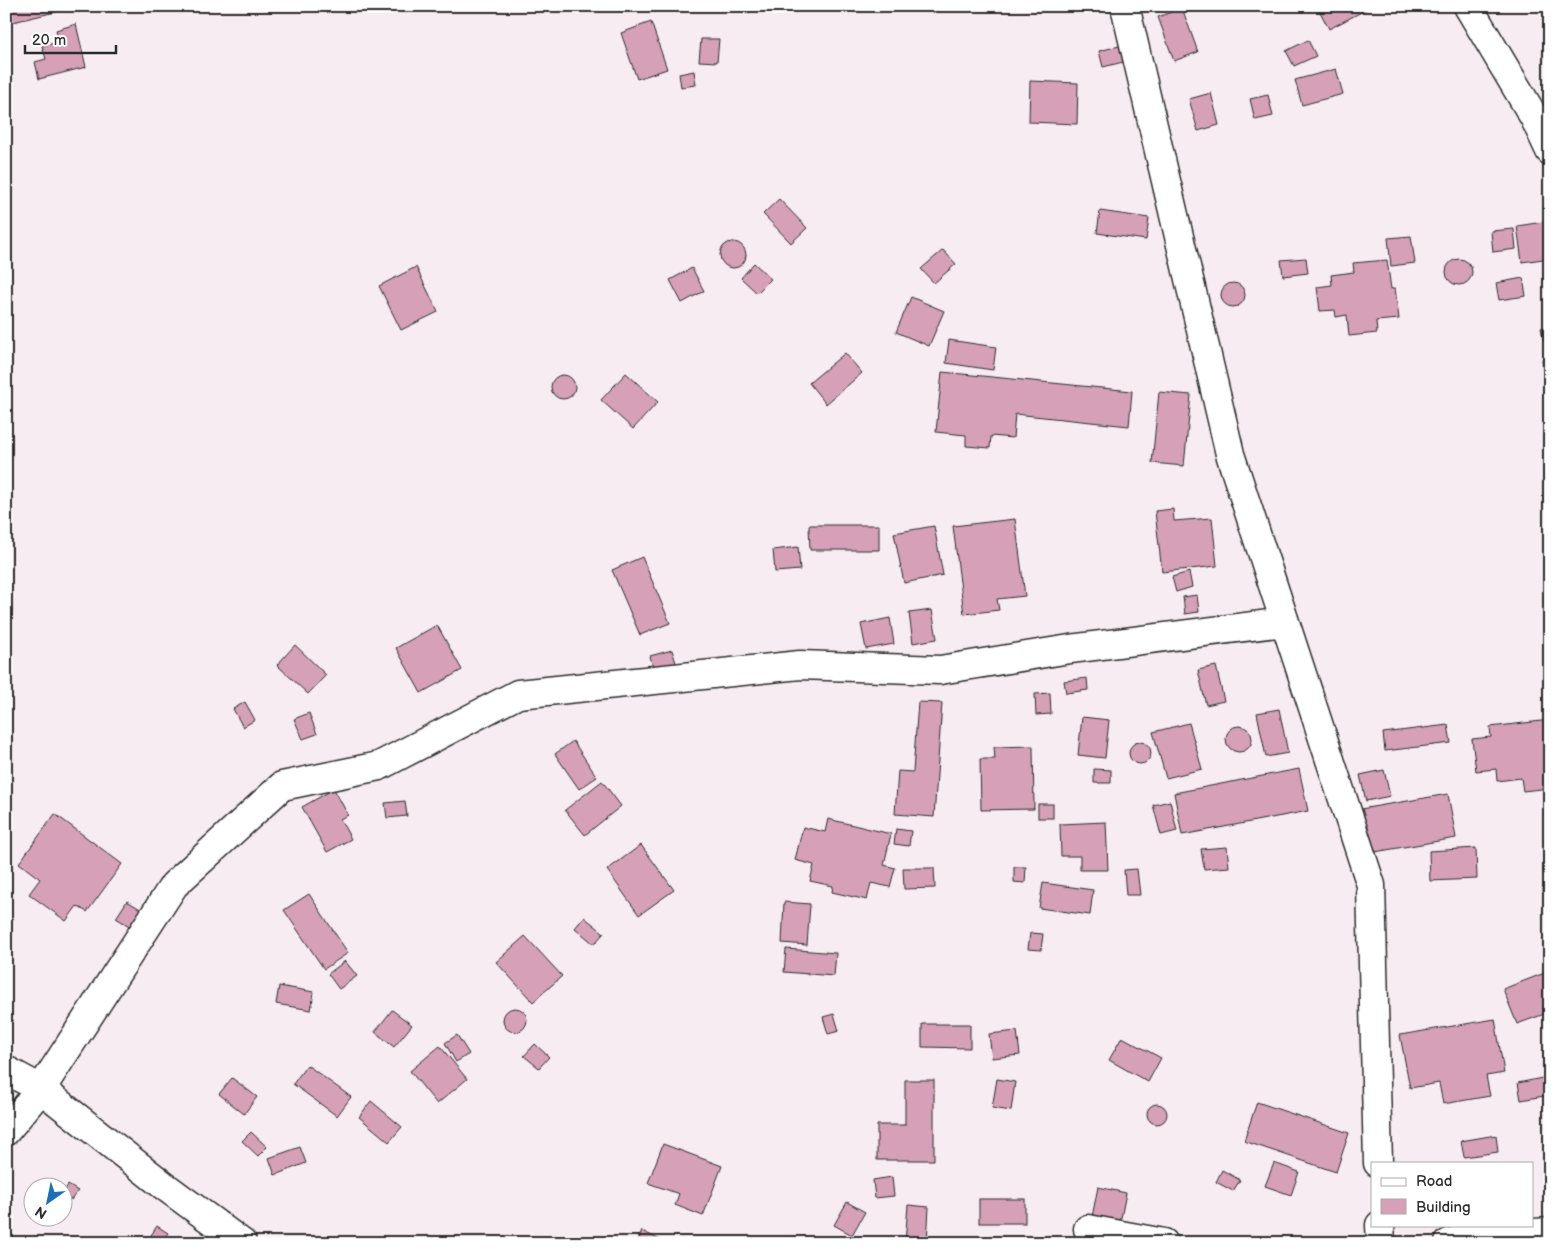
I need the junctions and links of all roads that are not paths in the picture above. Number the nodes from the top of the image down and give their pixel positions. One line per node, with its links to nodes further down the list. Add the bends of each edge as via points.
1 (1125, 6): 4 (street, via 1230,454)
2 (1468, 6): 3 (street, via 1534,117)
3 (1550, 151)
4 (1284, 622): 6 (street, via 1070,649 940,670 800,665 518,694 379,766 282,786 174,885); 8 (street, via 1371,885)
5 (6, 1070): 6 (street)
6 (41, 1089): 7 (street); 12 (street)
7 (6, 1131)
8 (1378, 1162)
9 (1380, 1226): 14 (street)
10 (1088, 1229): 13 (street)
11 (1550, 1232): 15 (street, via 1466,1237)
12 (242, 1243)
13 (1164, 1243)
14 (1381, 1243)
15 (1449, 1243)

